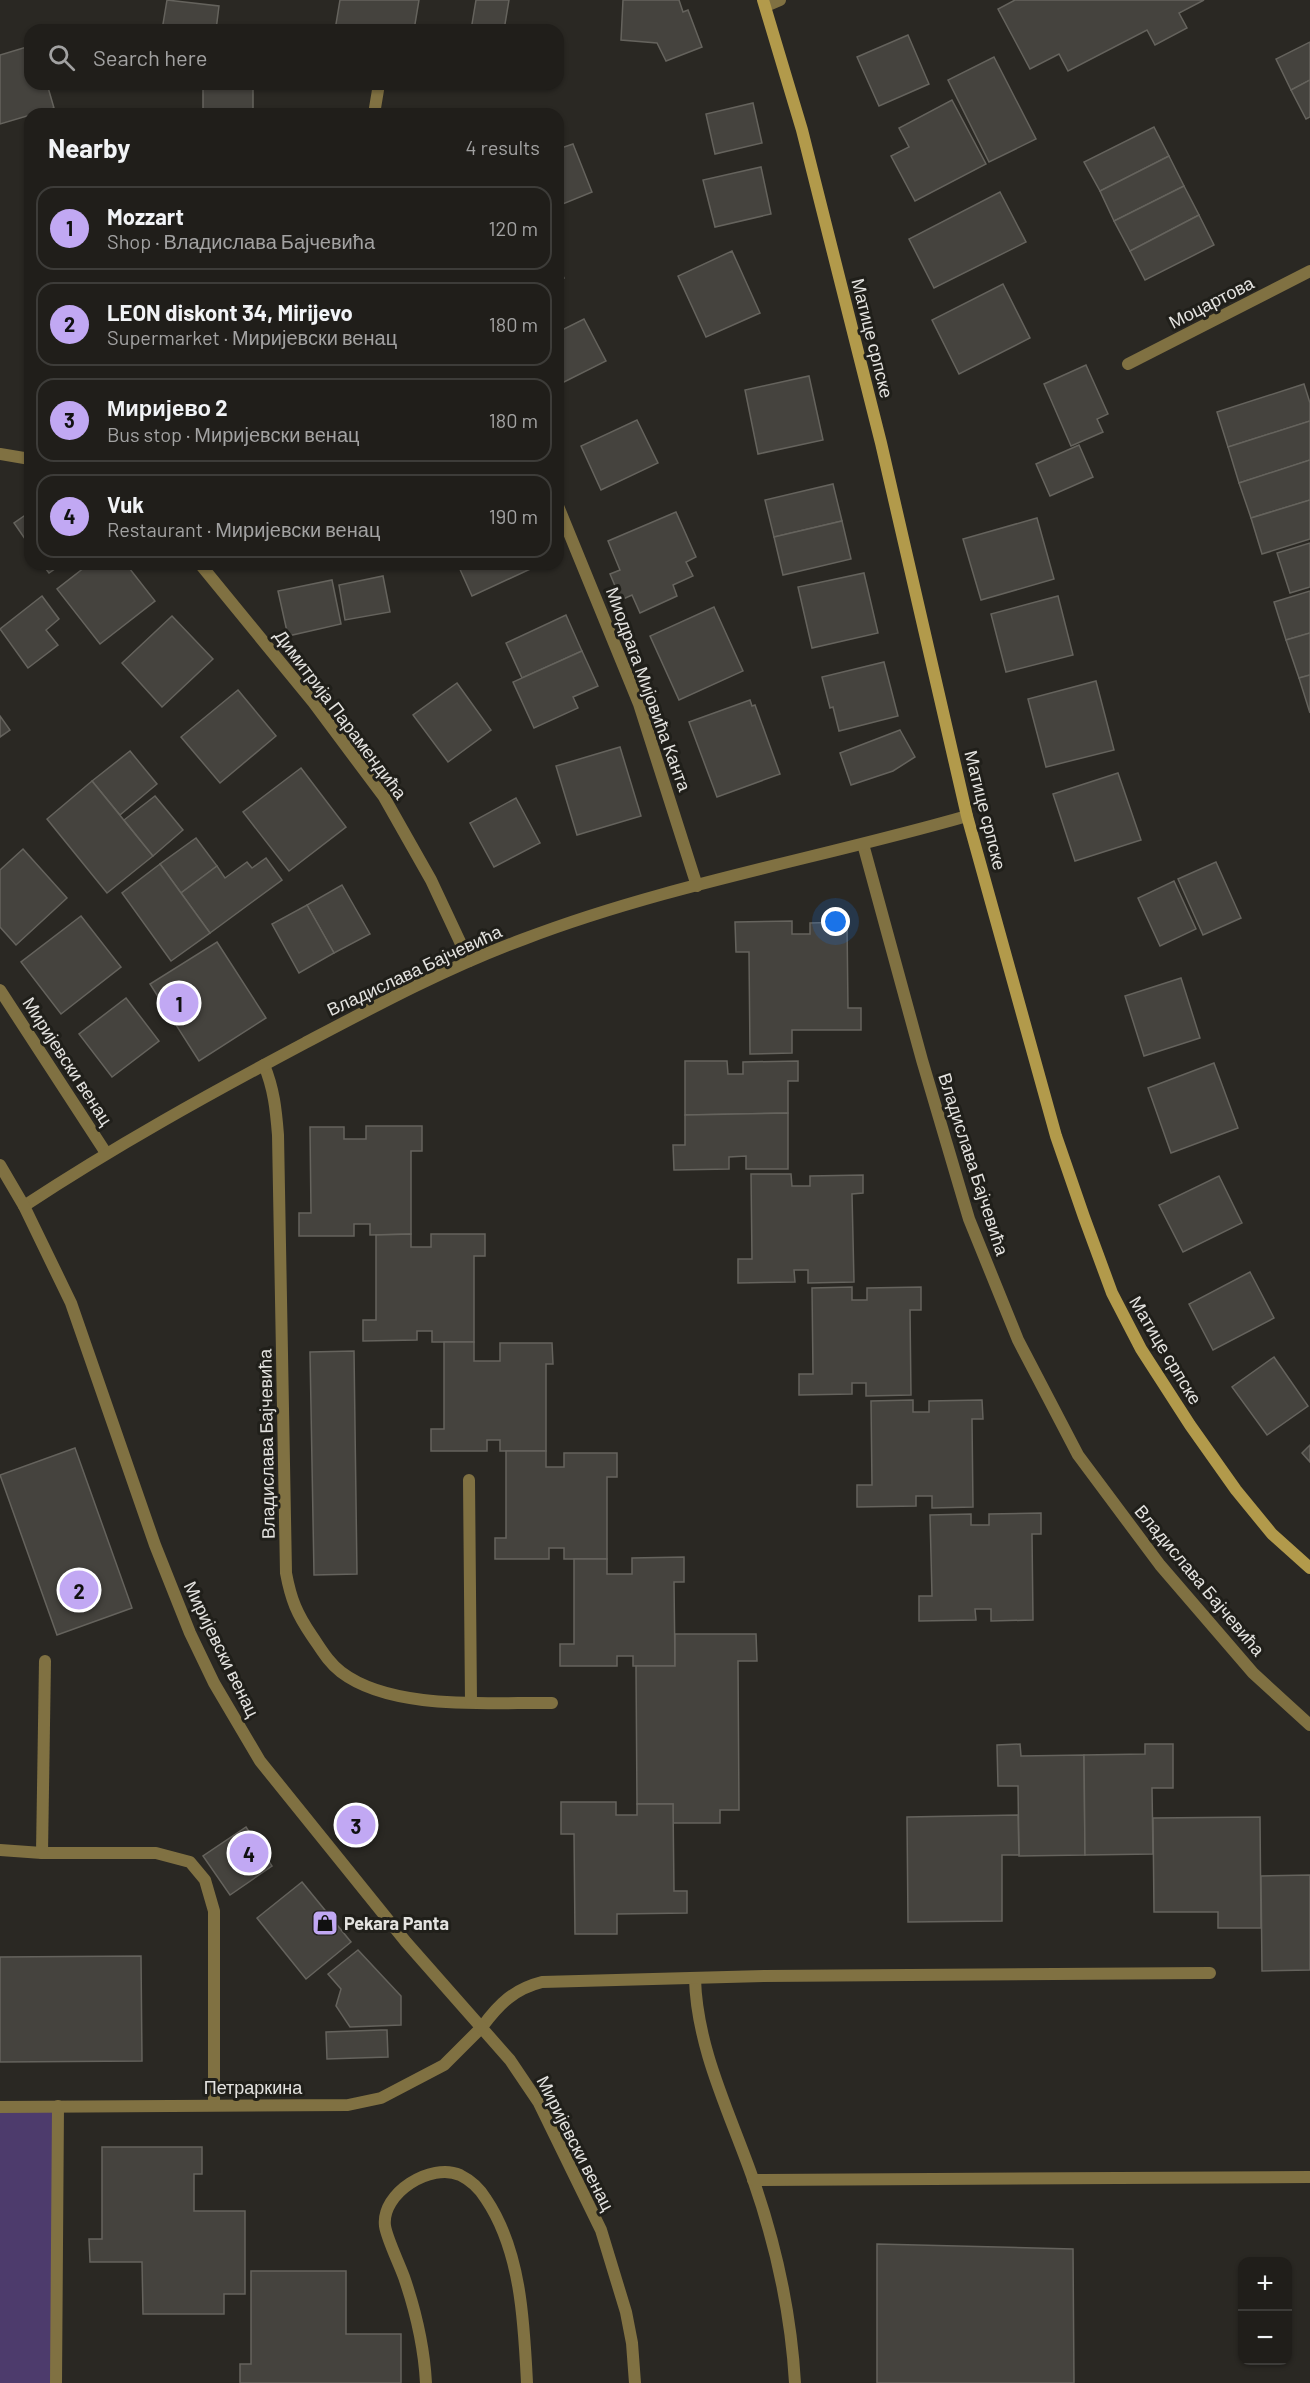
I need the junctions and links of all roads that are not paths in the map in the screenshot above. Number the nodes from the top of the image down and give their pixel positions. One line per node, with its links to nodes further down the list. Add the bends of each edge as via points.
1 (780, 0): 2 (street)
2 (764, 3): 11 (main road, Матице српске, via 802,130 881,443)
3 (378, 90): 4 (street)
4 (375, 108)
5 (1310, 271): 6 (street, Моцартова)
6 (1128, 364)
7 (0, 454): 8 (street)
8 (24, 458)
9 (564, 521): 13 (street, Миодрага Мијовића Канта, via 639,704)
10 (205, 570): 14 (street, Димитрија Парамендића, via 313,702 384,797 431,880)
11 (967, 816): 12 (street, Владислава Бајчевића); 21 (main road, Матице српске, via 1056,1136 1112,1293 1141,1349 1236,1490 1272,1533)
12 (863, 844): 13 (street, Владислава Бајчевића); 25 (street, Владислава Бајчевића, via 969,1219 1018,1340 1078,1455 1160,1565 1253,1672)
13 (698, 886): 14 (street, Владислава Бајчевића, via 526,938)
14 (469, 961): 16 (street, Владислава Бајчевића)
15 (0, 990): 17 (street, Миријевски венац)
16 (264, 1065): 17 (street, Владислава Бајчевића); 23 (street, Владислава Бајчевића, via 276,1103 278,1135 285,1536 290,1598 324,1655 348,1677 388,1695)
17 (106, 1153): 19 (street, Владислава Бајчевића)
18 (0, 1165): 19 (street, Миријевски венац)
19 (24, 1206): 30 (street, Миријевски венац, via 71,1303 155,1545 190,1633 219,1692 249,1745 287,1796 406,1942)
20 (469, 1480): 23 (street)
21 (1310, 1568)
22 (45, 1660): 27 (street)
23 (471, 1702): 24 (street, Владислава Бајчевића)
24 (552, 1703)
25 (1310, 1725)
26 (0, 1850): 27 (street)
27 (42, 1853): 31 (street, via 156,1853 190,1862 205,1880 214,1911)
28 (1210, 1973): 29 (street, Петраркина)
29 (695, 1979): 30 (street, Петраркина, via 542,1982 511,1995); 35 (street, via 702,2035)
30 (482, 2027): 31 (street, Петраркина, via 444,2065 381,2098 348,2105); 39 (street, Миријевски венац, via 538,2103 594,2213 626,2312)
31 (214, 2105): 32 (street, Петраркина)
32 (58, 2106): 33 (street, Петраркина); 36 (street)
33 (0, 2107)
34 (1310, 2177): 35 (street)
35 (753, 2180): 40 (street, via 777,2257)
36 (56, 2383)
37 (426, 2383): 38 (street, via 415,2310 385,2225 396,2194 410,2181 442,2172 458,2174 474,2184 501,2224 520,2296)
38 (526, 2383)
39 (635, 2383)
40 (795, 2383)

